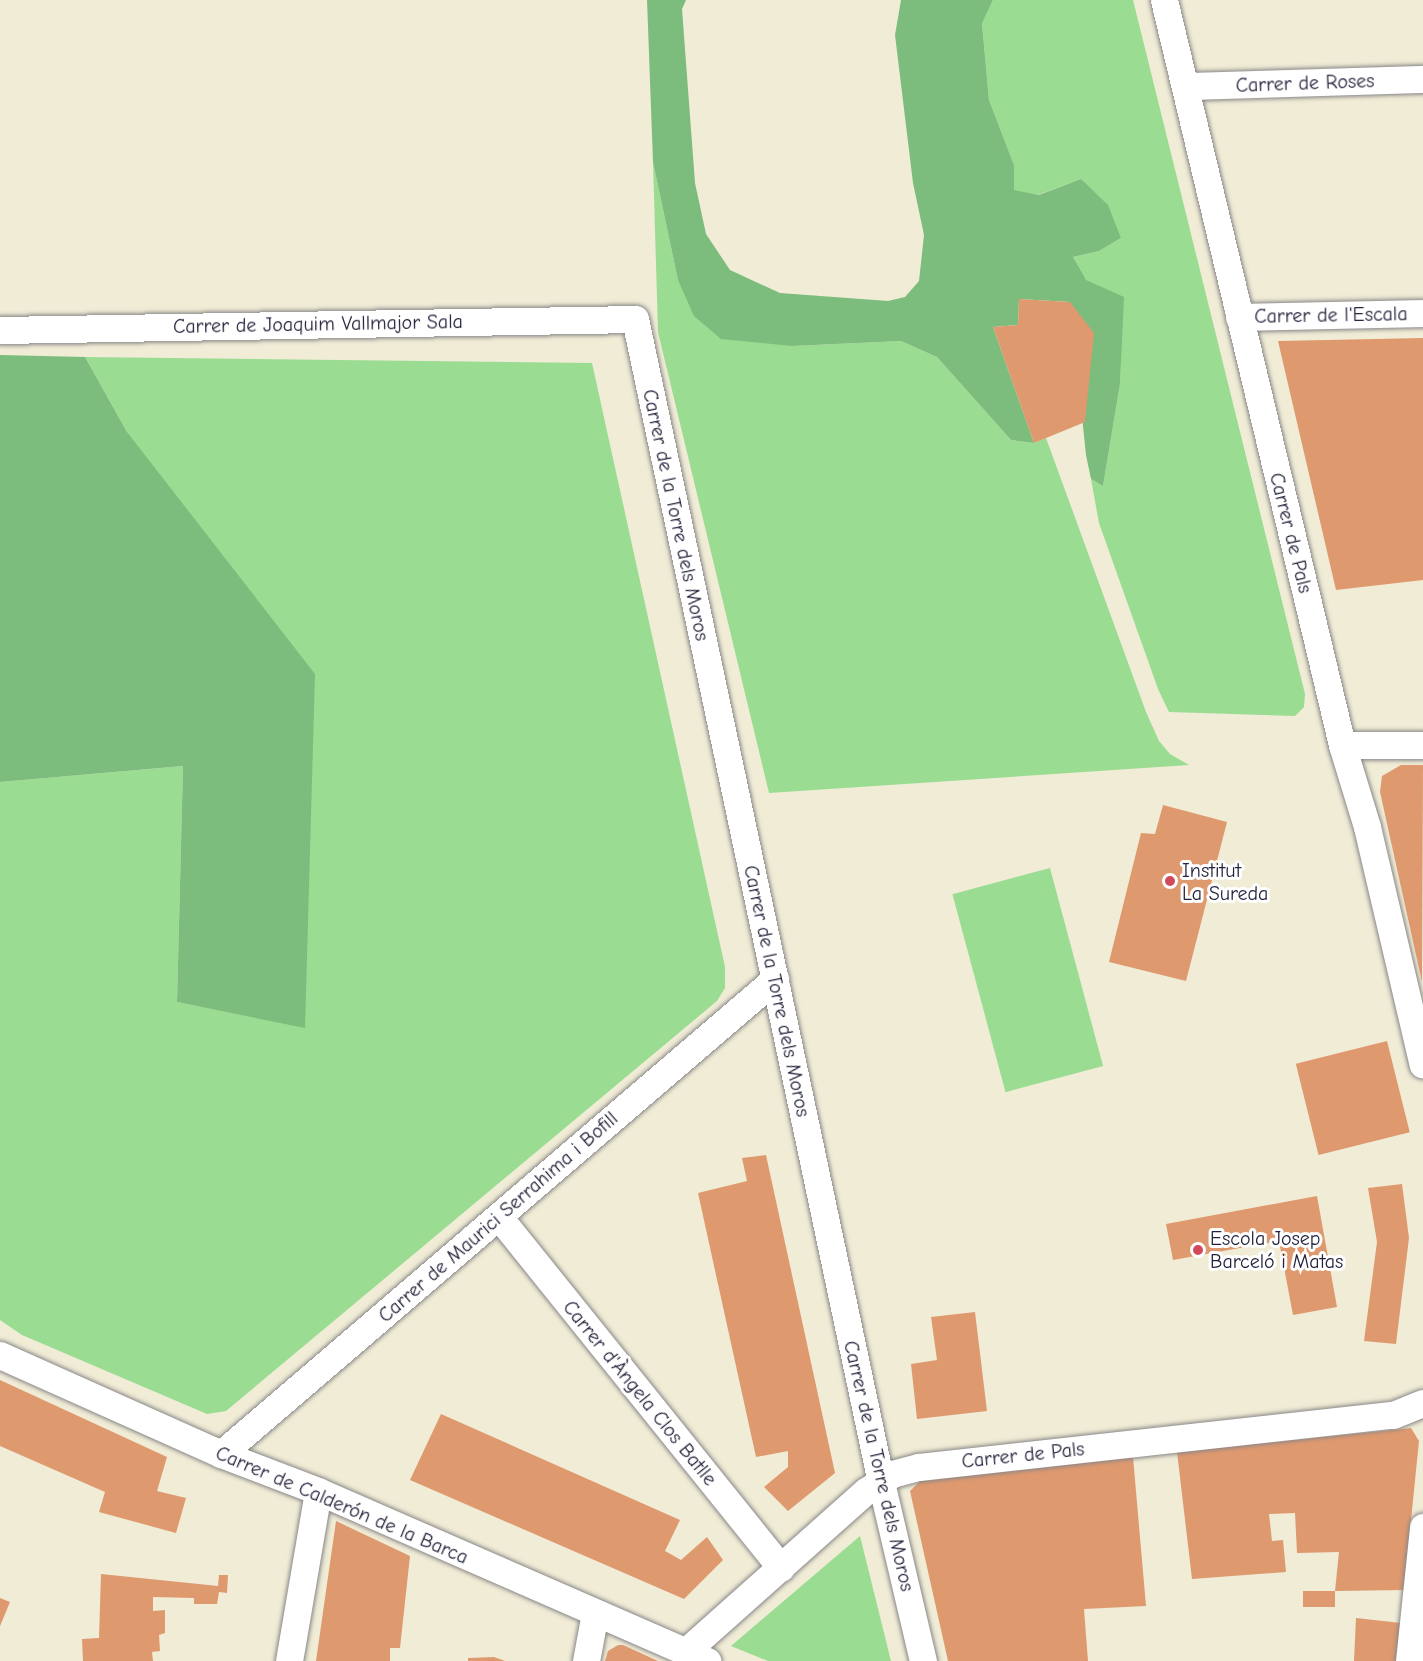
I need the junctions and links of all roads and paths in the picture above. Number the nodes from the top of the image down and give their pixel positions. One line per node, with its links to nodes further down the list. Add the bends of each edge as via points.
1 (1164, 0): 3 (street, Carrer de Pals)
2 (1423, 79): 3 (street, Carrer de Roses)
3 (1187, 86): 5 (street, Carrer de Pals)
4 (1423, 313): 5 (street, Carrer de l'Escala)
5 (1239, 317): 9 (street, Carrer de Pals)
6 (635, 319): 7 (street, Carrer de Joaquim Vallmajor Sala); 10 (street, Carrer de la Torre dels Moros)
7 (0, 330)
8 (1423, 745): 9 (street)
9 (1342, 746): 11 (street, Carrer de Pals, via 1367,827)
10 (775, 979): 12 (street, Carrer de Maurici Serrahima i Bofill); 16 (street, Carrer de la Torre dels Moros)
11 (1423, 1065)
12 (498, 1217): 15 (street, Carrer de Maurici Serrahima i Bofill); 19 (street, Carrer d'Àngela Clos Batlle)
13 (0, 1355): 15 (street, Carrer de Calderón de la Barca)
14 (1423, 1403): 16 (street, Carrer de Pals, via 1393,1415 919,1467)
15 (221, 1454): 17 (street, Carrer de Calderón de la Barca)
16 (881, 1482): 19 (street, Carrer de Pals); 24 (street, Carrer de la Torre dels Moros)
17 (318, 1491): 20 (street, Carrer de Calderón de la Barca); 22 (street)
18 (1423, 1527): 25 (street)
19 (781, 1568): 21 (street, Carrer de Pals)
20 (595, 1613): 21 (street, Carrer de Calderón de la Barca); 23 (street)
21 (696, 1656)
22 (289, 1661)
23 (586, 1661)
24 (923, 1661)
25 (1409, 1661)

